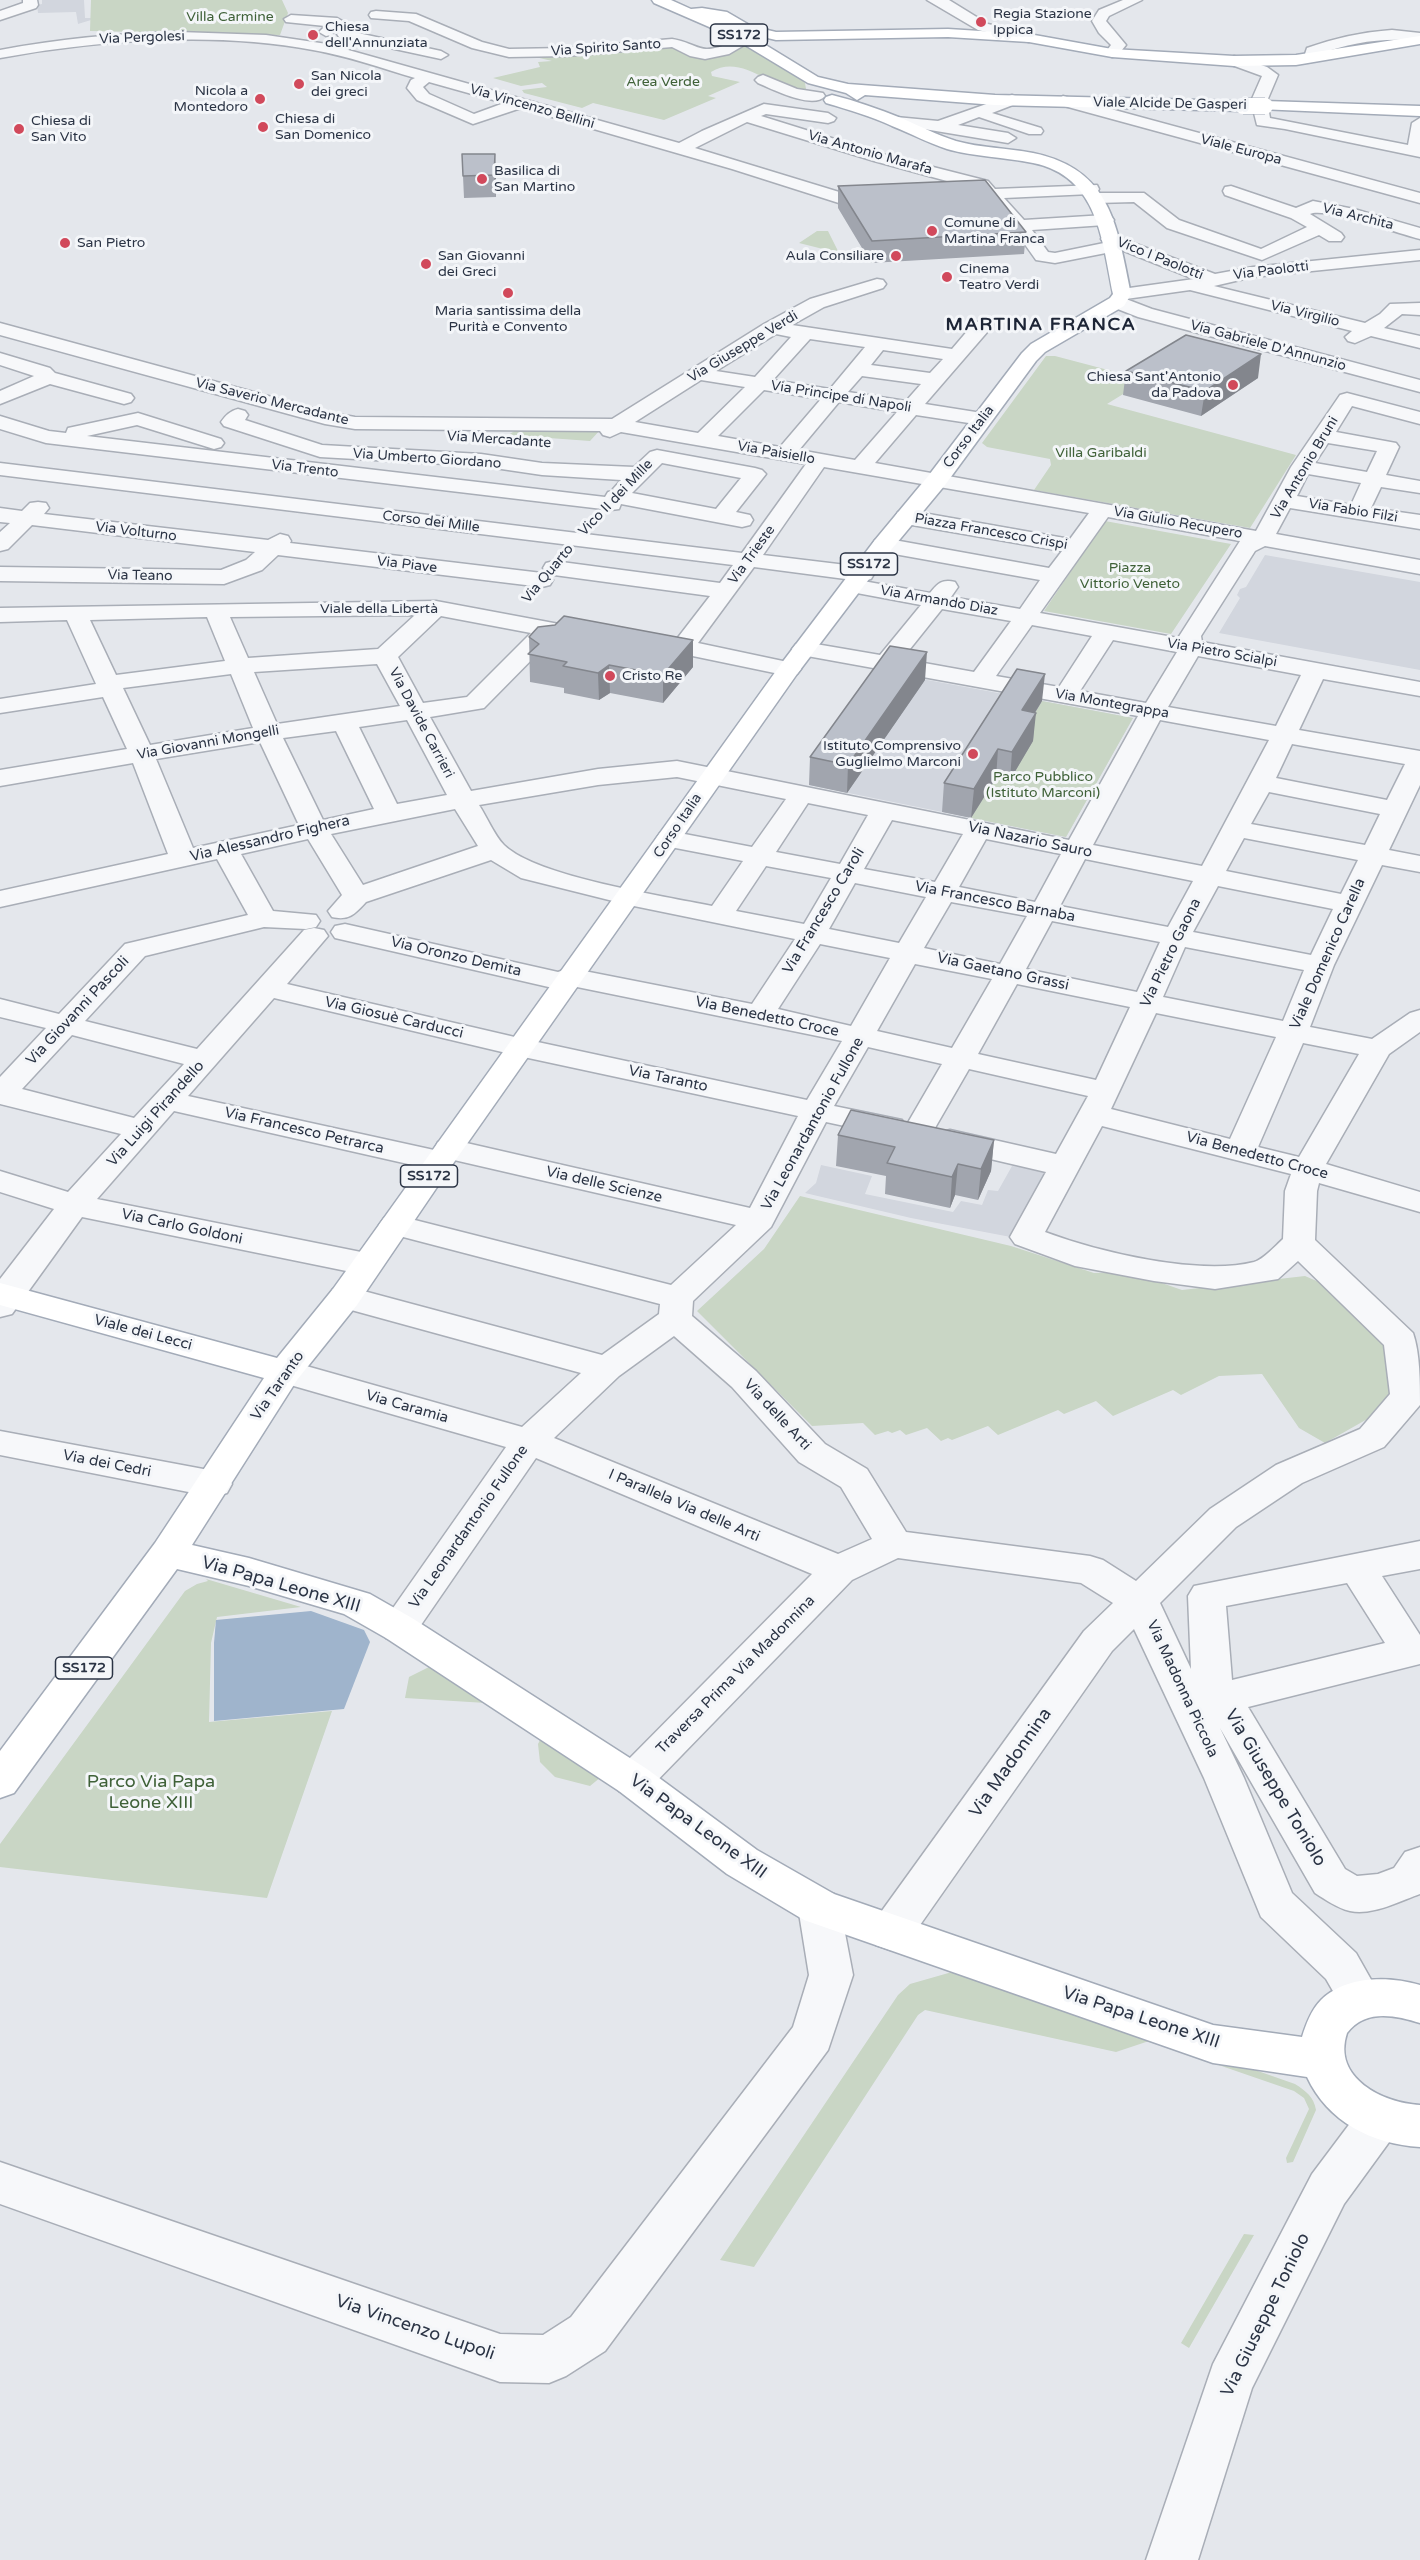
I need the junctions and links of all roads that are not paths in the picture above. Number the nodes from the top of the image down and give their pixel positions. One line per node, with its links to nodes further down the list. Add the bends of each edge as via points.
1 (30, 0): 9 (street, via 31,5)
2 (393, 0): 8 (street)
3 (659, 0): 7 (main road, SS172)
4 (934, 0): 15 (street, via 982,27)
5 (1135, 0): 20 (street, via 1104,13 1099,21 1119,45)
6 (333, 7): 12 (street)
7 (689, 13): 13 (main road, SS172); 15 (main road, via 722,15 746,29 776,36 902,33)
8 (376, 15): 11 (street, via 411,17); 14 (street)
9 (0, 16)
10 (289, 24): 12 (street); 21 (street, Via Pergolesi, via 63,43); 24 (street, Via Vincenzo Bellini, via 327,48)
11 (427, 25): 17 (street); 18 (street)
12 (322, 27): 14 (street)
13 (728, 29): 19 (street, Via Spirito Santo, via 720,34 739,44 707,55 672,43); 31 (main road, SS172)
14 (352, 35): 17 (street)
15 (1029, 38): 20 (main road)
16 (1420, 38): 23 (main road, via 1311,57)
17 (390, 43): 22 (street)
18 (477, 45): 19 (street); 22 (street)
19 (509, 53): 25 (street, via 535,60)
20 (1112, 53): 23 (main road)
21 (0, 54)
22 (441, 55): 24 (street)
23 (1234, 61): 53 (street, via 1270,75 1259,101 1263,122)
24 (397, 69): 27 (street, Via Vincenzo Bellini)
25 (522, 69)
26 (490, 77): 29 (street)
27 (430, 78): 29 (street, Via Vincenzo Bellini); 36 (street, via 416,82 415,88)
28 (763, 80): 31 (street, via 795,93)
29 (456, 86): 30 (street, Via Vincenzo Bellini)
30 (476, 92): 36 (street); 37 (street, Via Vincenzo Bellini)
31 (837, 94): 33 (main road, Viale Alcide De Gasperi); 43 (street); 44 (main road)
32 (785, 98): 39 (street)
33 (1012, 100): 34 (main road, Viale Alcide De Gasperi); 41 (street)
34 (1063, 101): 38 (main road, Viale Alcide De Gasperi, bridge); 67 (street, Viale Europa)
35 (732, 102): 39 (street)
36 (438, 104): 37 (street, via 473,119)
37 (518, 104): 56 (street, Via Vincenzo Bellini)
38 (1356, 108): 40 (main road, Viale Alcide De Gasperi); 53 (street)
39 (764, 109): 42 (street); 43 (street)
40 (1420, 111)
41 (975, 112): 46 (street); 48 (street)
42 (746, 117): 49 (street, Via Antonio Marafa); 51 (street)
43 (828, 118): 49 (street)
44 (896, 122): 46 (street); 50 (main road)
45 (1420, 123): 58 (street)
46 (939, 126): 52 (street)
47 (680, 130): 51 (street)
48 (1035, 131)
49 (800, 133): 54 (street); 55 (street, Via Antonio Marafa)
50 (920, 133): 61 (street); 74 (main road, via 959,147 1044,160 1073,173)
51 (703, 137): 56 (street)
52 (1008, 138)
53 (1352, 138): 58 (street); 67 (street)
54 (782, 142)
55 (834, 144): 59 (street); 61 (street, Via Antonio Marafa)
56 (681, 149): 62 (street, Via Vincenzo Bellini)
57 (922, 151): 65 (street)
58 (1418, 151)
59 (816, 155)
60 (756, 156): 62 (street)
61 (880, 158): 64 (street); 73 (street, Via Antonio Marafa, via 982,184)
62 (738, 165): 68 (street, Via Vincenzo Bellini)
63 (798, 167): 68 (street)
64 (862, 169)
65 (988, 170)
66 (1009, 176): 70 (street)
67 (1340, 177): 76 (street, Viale Europa)
68 (778, 179): 72 (street, Via Vincenzo Bellini); 78 (street, Via Vincenzo Bellini, via 772,186 830,202)
69 (845, 180): 72 (street)
70 (1051, 190): 73 (street); 74 (street)
71 (1231, 191): 79 (street)
72 (825, 193): 78 (street, Via Vincenzo Bellini)
73 (992, 194): 75 (street); 83 (street)
74 (1094, 194): 82 (main road); 84 (street, via 1138,197 1173,224)
75 (931, 197)
76 (1420, 198)
77 (896, 199): 78 (street, Via Vincenzo Bellini)
78 (848, 200)
79 (1264, 203): 80 (street); 81 (street)
80 (1232, 211)
81 (1297, 214): 85 (street); 86 (street, Via Archita, via 1312,206)
82 (1105, 220): 83 (street); 87 (main road)
83 (1020, 225): 87 (street, via 1042,256 1055,258)
84 (1200, 227): 85 (street, via 1262,255); 87 (street, via 1184,232 1167,225); 91 (street, via 1186,245)
85 (1319, 228): 89 (street)
86 (1420, 234)
87 (1110, 243): 92 (street, Vico I Paolotti); 95 (main road)
88 (1420, 255): 89 (street, Via Paolotti)
89 (1381, 259): 90 (street); 91 (street, Via Paolotti)
90 (1420, 269)
91 (1253, 272): 92 (street, Via Paolotti)
92 (1211, 279): 94 (street, Via Paolotti)
93 (877, 284): 100 (street, Via Giuseppe Verdi, via 817,303)
94 (1190, 285): 95 (street, Via Paolotti); 101 (street, Via Virgilio)
95 (1120, 298): 108 (street, Via Gabriele D'Annunzio, via 1145,313); 128 (main road, Corso Italia, via 1038,348)
96 (1420, 309): 101 (street, via 1397,308)
97 (46, 322): 98 (street)
98 (2, 325): 109 (street, Via Saverio Mercadante)
99 (982, 326): 106 (street)
100 (771, 328): 103 (street); 111 (street, Via Giuseppe Verdi)
101 (1366, 329): 104 (street, Via Virgilio); 108 (street)
102 (73, 330): 109 (street, via 93,342)
103 (804, 333): 105 (street); 114 (street)
104 (1420, 342)
105 (878, 344): 106 (street); 110 (street)
106 (956, 355): 113 (street)
107 (0, 359): 112 (street)
108 (1322, 361): 115 (street, Via Gabriele D'Annunzio)
109 (112, 362): 120 (street, Via Saverio Mercadante)
110 (857, 369): 113 (street); 116 (street)
111 (699, 374): 114 (street, Via Principe di Napoli); 119 (street, Via Giuseppe Verdi)
112 (45, 375): 117 (street); 118 (street)
113 (935, 380): 121 (street)
114 (759, 384): 116 (street, Via Principe di Napoli); 130 (street)
115 (1420, 388): 122 (street)
116 (834, 396): 121 (street, Via Principe di Napoli); 140 (street)
117 (0, 398)
118 (124, 398)
119 (646, 400): 123 (street); 132 (street, Via Giuseppe Verdi)
120 (265, 401): 131 (street, Via Saverio Mercadante, via 326,418); 139 (street, Via Umberto Giordano, via 228,418 320,451)
121 (912, 408): 128 (street, Via Principe di Napoli); 143 (street)
122 (1390, 410): 126 (street); 133 (street, Via Antonio Bruni, via 1347,399)
123 (676, 414)
124 (195, 417): 127 (street)
125 (699, 418): 130 (street)
126 (1420, 418)
127 (138, 419): 134 (street); 142 (street, via 221,445 226,448)
128 (982, 419): 150 (main road, Corso Italia)
129 (0, 422): 134 (street, Via Trento)
130 (721, 422): 135 (street)
131 (373, 425): 132 (street, Via Saverio Mercadante); 136 (street, Via Mercadante, via 407,433)
132 (616, 425): 135 (street, Via Paisiello); 138 (street)
133 (1324, 436): 144 (street, Via Antonio Bruni); 151 (street, via 1389,447)
134 (46, 437): 137 (street); 142 (street, Via Trento)
135 (703, 440): 140 (street, Via Paisiello)
136 (560, 444)
137 (11, 445)
138 (594, 447)
139 (364, 454): 146 (street, Via Umberto Giordano, via 481,460); 149 (street, Via Teano)
140 (785, 454): 141 (street, Via Paisiello)
141 (819, 460): 143 (street, Via Paisiello); 168 (street, Via Trieste)
142 (216, 464): 149 (street, Via Trento); 155 (street)
143 (860, 467): 150 (street, Via Paisiello)
144 (1302, 467): 151 (street); 159 (street, Via Antonio Bruni)
145 (0, 469): 148 (street, Corso dei Mille)
146 (542, 469): 147 (street, Via Umberto Giordano); 152 (street, via 465,465)
147 (637, 474): 158 (street, Vico II dei Mille); 164 (street, Vico II dei Mille, via 657,456 755,474)
148 (71, 478): 154 (street, Corso dei Mille); 166 (street)
149 (340, 479): 152 (street, Via Trento); 160 (street, Via Teano)
150 (937, 480): 156 (street, Via Giulio Recupero); 165 (main road, Corso Italia / SS172)
151 (1374, 480): 153 (street); 162 (street)
152 (451, 486): 158 (street, Via Trento)
153 (1420, 487)
154 (149, 488): 155 (street, Corso dei Mille); 169 (street)
155 (185, 493): 157 (street, Corso dei Mille)
156 (1017, 494): 161 (street, Via Giulio Recupero); 170 (street)
157 (229, 498): 160 (street, Corso dei Mille); 172 (street)
158 (614, 501): 164 (street, Via Trento); 174 (street, Vico II dei Mille)
159 (1285, 501): 162 (street, Via Fabio Filzi); 173 (street, Via Antonio Bruni)
160 (313, 508): 174 (street, Corso dei Mille); 178 (street, Via Teano)
161 (1102, 509): 173 (street, Via Giulio Recupero); 177 (street)
162 (1358, 512): 167 (street, Via Fabio Filzi)
163 (0, 515): 166 (street, Via Volturno)
164 (721, 517): 168 (street, Via Trento)
165 (906, 517): 170 (street, Piazza Francesco Crispi); 176 (main road, Corso Italia / SS172)
166 (27, 518): 169 (street, Via Volturno); 175 (street)
167 (1420, 522)
168 (773, 526): 179 (street, Via Trieste)
169 (108, 528): 172 (street, Via Volturno)
170 (990, 532): 177 (street, Piazza Francesco Crispi)
171 (1420, 536): 181 (street)
172 (188, 538): 178 (street, Via Volturno)
173 (1263, 538): 181 (street, Via Giulio Recupero); 197 (street, via 1247,546 1189,636)
174 (576, 540): 179 (street, Corso dei Mille); 183 (street, Via Quarto)
175 (0, 544)
176 (882, 545): 180 (street); 185 (main road, Corso Italia / SS172)
177 (1076, 547): 184 (street)
178 (272, 549): 182 (street, Via Teano, via 254,565 224,577); 183 (street, Via Piave)
179 (748, 560): 185 (street, Corso dei Mille); 186 (street, Via Trieste)
180 (969, 561): 184 (street); 187 (street)
181 (1412, 566)
182 (0, 574)
183 (548, 574): 186 (street, Via Piave); 189 (street, Via Quarto)
184 (1054, 576): 193 (street)
185 (858, 580): 187 (street, Via Armando Diaz); 198 (main road, Corso Italia / SS172)
186 (726, 591): 196 (street, Via Trieste)
187 (936, 601): 193 (street, Via Armando Diaz); 200 (street)
188 (436, 608): 190 (street, Viale della Libertà); 194 (street, Viale della Libertà); 199 (street, Via Davide Carrieri)
189 (519, 608)
190 (216, 610): 191 (street, Viale della Libertà); 201 (street)
191 (64, 614): 192 (street, Viale della Libertà); 205 (street)
192 (0, 615)
193 (1025, 616): 195 (street, Via Pietro Scialpi); 204 (street)
194 (548, 629): 196 (street, Viale della Libertà, via 661,648); 210 (street, Via Giovanni Mongelli, via 475,703)
195 (1106, 632): 197 (street, Via Pietro Scialpi); 208 (street)
196 (683, 647): 202 (street, Viale della Libertà)
197 (1191, 648): 203 (street, Via Pietro Scialpi); 211 (street)
198 (804, 649): 200 (street, Via Montegrappa); 202 (main road, Corso Italia / SS172)
199 (385, 656): 201 (street); 210 (street, Via Davide Carrieri)
200 (886, 664): 204 (street, Via Montegrappa)
201 (238, 666): 205 (street); 213 (street)
202 (789, 669): 219 (main road, Corso Italia / SS172)
203 (1316, 669): 206 (street, Via Pietro Scialpi); 214 (street, Via Pietro Gaona)
204 (980, 681): 208 (street, Via Montegrappa)
205 (100, 682): 207 (street); 209 (street); 215 (street)
206 (1420, 688)
207 (0, 693)
208 (1065, 696): 211 (street, Via Montegrappa)
209 (0, 706)
210 (416, 711): 212 (street, Via Giovanni Mongelli); 221 (street, Via Davide Carrieri)
211 (1153, 711): 214 (street, Via Montegrappa); 231 (street)
212 (344, 722): 213 (street, Via Giovanni Mongelli); 224 (street)
213 (268, 733): 215 (street, Via Giovanni Mongelli); 225 (street)
214 (1284, 734): 216 (street, Via Montegrappa); 218 (street, Via Pietro Gaona)
215 (142, 754): 217 (street, Via Giovanni Mongelli); 234 (street)
216 (1420, 759): 222 (street, Viale Domenico Carella)
217 (0, 778)
218 (1261, 783): 222 (street); 227 (street, Via Pietro Gaona)
219 (704, 787): 220 (street, Via Nazario Sauro); 221 (street, Via Alessandro Fighera, via 677,792 541,787); 228 (main road, Corso Italia / SS172)
220 (801, 795): 223 (street, Via Nazario Sauro); 233 (street)
221 (462, 799): 224 (street, Via Alessandro Fighera); 230 (street, Via Davide Carrieri)
222 (1397, 810): 232 (street, Viale Domenico Carella)
223 (884, 811): 226 (street, Via Nazario Sauro); 236 (street, Via Francesco Caroli)
224 (389, 813): 225 (street, Via Alessandro Fighera)
225 (314, 828): 229 (street, Via Alessandro Fighera); 243 (street)
226 (979, 829): 231 (street, Via Nazario Sauro); 238 (street, Via Leonardantonio Fullone)
227 (1236, 829): 232 (street); 237 (street, Via Pietro Gaona)
228 (669, 839): 233 (street, Via Francesco Barnaba); 239 (main road, Corso Italia / SS172)
229 (224, 848): 234 (street, Via Alessandro Fighera); 245 (street)
230 (494, 850): 239 (street, Via Gaetano Grassi, via 531,872); 243 (street)
231 (1076, 850): 237 (street, Via Nazario Sauro); 242 (street)
232 (1373, 856): 235 (street); 241 (street, Viale Domenico Carella)
233 (759, 857): 236 (street, Via Francesco Barnaba); 244 (street)
234 (183, 858): 240 (street, Via Alessandro Fighera)
235 (1420, 864)
236 (847, 873): 238 (street, Via Francesco Barnaba); 247 (street, Via Francesco Caroli)
237 (1210, 876): 241 (street, Via Nazario Sauro); 248 (street, Via Pietro Gaona)
238 (943, 892): 242 (street, Via Francesco Barnaba); 249 (street, Via Leonardantonio Fullone)
239 (628, 897): 244 (street, Via Gaetano Grassi); 252 (main road, Via Taranto / SS172)
240 (0, 899)
241 (1348, 904): 250 (street, Viale Domenico Carella)
242 (1042, 911): 248 (street, Via Francesco Barnaba); 251 (street)
243 (347, 914): 246 (street, Via Giovanni Pascoli, via 327,938); 252 (street, Via Oronzo Demita)
244 (719, 916): 247 (street, Via Gaetano Grassi)
245 (264, 918): 246 (street, Via Giovanni Pascoli); 258 (street, Via Giovanni Pascoli, via 135,950)
246 (310, 929): 253 (street, Via Luigi Pirandello)
247 (812, 934): 249 (street, Via Gaetano Grassi); 256 (street, Via Francesco Caroli)
248 (1176, 937): 250 (street, Via Francesco Barnaba); 254 (street, Via Pietro Gaona)
249 (908, 952): 251 (street, Via Gaetano Grassi); 260 (street, Via Leonardantonio Fullone)
250 (1320, 965): 259 (street, Viale Domenico Carella)
251 (1009, 974): 254 (street, Via Gaetano Grassi); 263 (street)
252 (568, 980): 260 (street, Via Benedetto Croce, via 759,1014); 261 (main road, Via Taranto / SS172)
253 (269, 988): 261 (street, Via Giosuè Carducci); 264 (street, Via Luigi Pirandello)
254 (1147, 1002): 259 (street, Via Gaetano Grassi); 267 (street, Via Pietro Gaona)
255 (0, 1008): 258 (street)
256 (763, 1010)
257 (1420, 1019): 262 (street)
258 (66, 1026): 264 (street); 265 (street, Via Giovanni Pascoli)
259 (1293, 1032): 262 (street, Via Gaetano Grassi); 271 (street, Viale Domenico Carella)
260 (860, 1037): 263 (street, Via Benedetto Croce); 268 (street, Via Leonardantonio Fullone)
261 (519, 1047): 268 (street, Via Taranto); 272 (main road, Via Taranto / SS172)
262 (1377, 1049): 274 (street)
263 (959, 1059): 267 (street, Via Benedetto Croce); 270 (street)
264 (204, 1060): 266 (street, Via Luigi Pirandello)
265 (0, 1094): 269 (street)
266 (169, 1101): 269 (street, Via Luigi Pirandello); 272 (street, Via Francesco Petrarca)
267 (1099, 1103): 271 (street, Via Benedetto Croce); 273 (street, Via Pietro Gaona)
268 (816, 1111): 270 (street, Via Taranto); 278 (street, Via Leonardantonio Fullone)
269 (143, 1130): 277 (street, Via Luigi Pirandello)
270 (917, 1133): 273 (street, Via Taranto)
271 (1240, 1152): 274 (street, Via Benedetto Croce)
272 (444, 1155): 278 (street, Via delle Scienze); 279 (main road, Via Taranto / SS172)
273 (1064, 1166): 280 (street, Via Pietro Gaona, via 1026,1237 1076,1255 1215,1278 1266,1271)
274 (1308, 1169): 276 (street, Via Benedetto Croce); 280 (street, via 1301,1191)
275 (0, 1181): 277 (street, Via Carlo Goldoni)
276 (1420, 1202)
277 (75, 1205): 281 (street, Via Carlo Goldoni); 283 (street, Via Luigi Pirandello)
278 (760, 1220): 284 (street, Via Leonardantonio Fullone)
279 (395, 1225): 281 (main road, Via Taranto / SS172); 284 (street)
280 (1299, 1243): 295 (street, Via Madonna Piccola, via 1401,1341 1407,1396 1372,1438 1289,1474 1223,1518)
281 (366, 1264): 282 (main road, Via Taranto / SS172)
282 (345, 1297): 285 (street); 286 (main road, Via Taranto / SS172)
283 (2, 1298): 286 (main road, Viale dei Lecci)
284 (676, 1308): 285 (street, Via Leonardantonio Fullone); 290 (street, Via delle Arti, via 812,1453 854,1478)
285 (607, 1368): 287 (street, Via Leonardantonio Fullone)
286 (285, 1372): 287 (street, Via Caramia); 289 (main road, Via Taranto / SS172)
287 (529, 1441): 294 (street, I Parallela Via delle Arti); 296 (street, Via Leonardantonio Fullone)
288 (0, 1443): 289 (street, Via dei Cedri)
289 (214, 1484): 291 (main road, Via Taranto / SS172)
290 (894, 1544): 294 (street); 295 (street, via 1089,1570)
291 (168, 1553): 296 (main road, Via Papa Leone XIII, via 357,1604); 299 (main road, SS172)
292 (1420, 1555): 293 (street, Via Giuseppe Toniolo)
293 (1356, 1567): 297 (street, Via Giuseppe Toniolo, via 1207,1596 1211,1678); 297 (street, Via Giuseppe Toniolo, via 1411,1652)
294 (839, 1570): 298 (street, Traversa Prima Via Madonnina)
295 (1140, 1602): 302 (street, Via Madonnina, via 1098,1641); 303 (street, Via Madonna Piccola, via 1224,1778 1276,1904 1341,1966)
296 (399, 1628): 298 (main road, Via Papa Leone XIII)
297 (1221, 1698): 300 (street, Via Giuseppe Toniolo, via 1330,1881 1352,1894 1378,1891 1408,1880)
298 (633, 1780): 301 (main road, Via Papa Leone XIII, via 742,1862)
299 (0, 1782)
300 (1420, 1864)
301 (819, 1907): 302 (main road, Via Papa Leone XIII); 307 (street, Via Vincenzo Lupoli, via 831,1975 812,2036 588,2334 549,2359 500,2358)
302 (891, 1932): 305 (main road, Via Papa Leone XIII, via 1213,2044)
303 (1360, 1999): 304 (main road, via 1381,1996); 305 (main road, via 1342,2008 1329,2022 1323,2040)
304 (1420, 2004)
305 (1324, 2060): 306 (main road, via 1334,2084 1353,2105)
306 (1400, 2123): 308 (street, Via Giuseppe Toniolo, via 1328,2189 1230,2381)
307 (0, 2183)
308 (1172, 2560)

